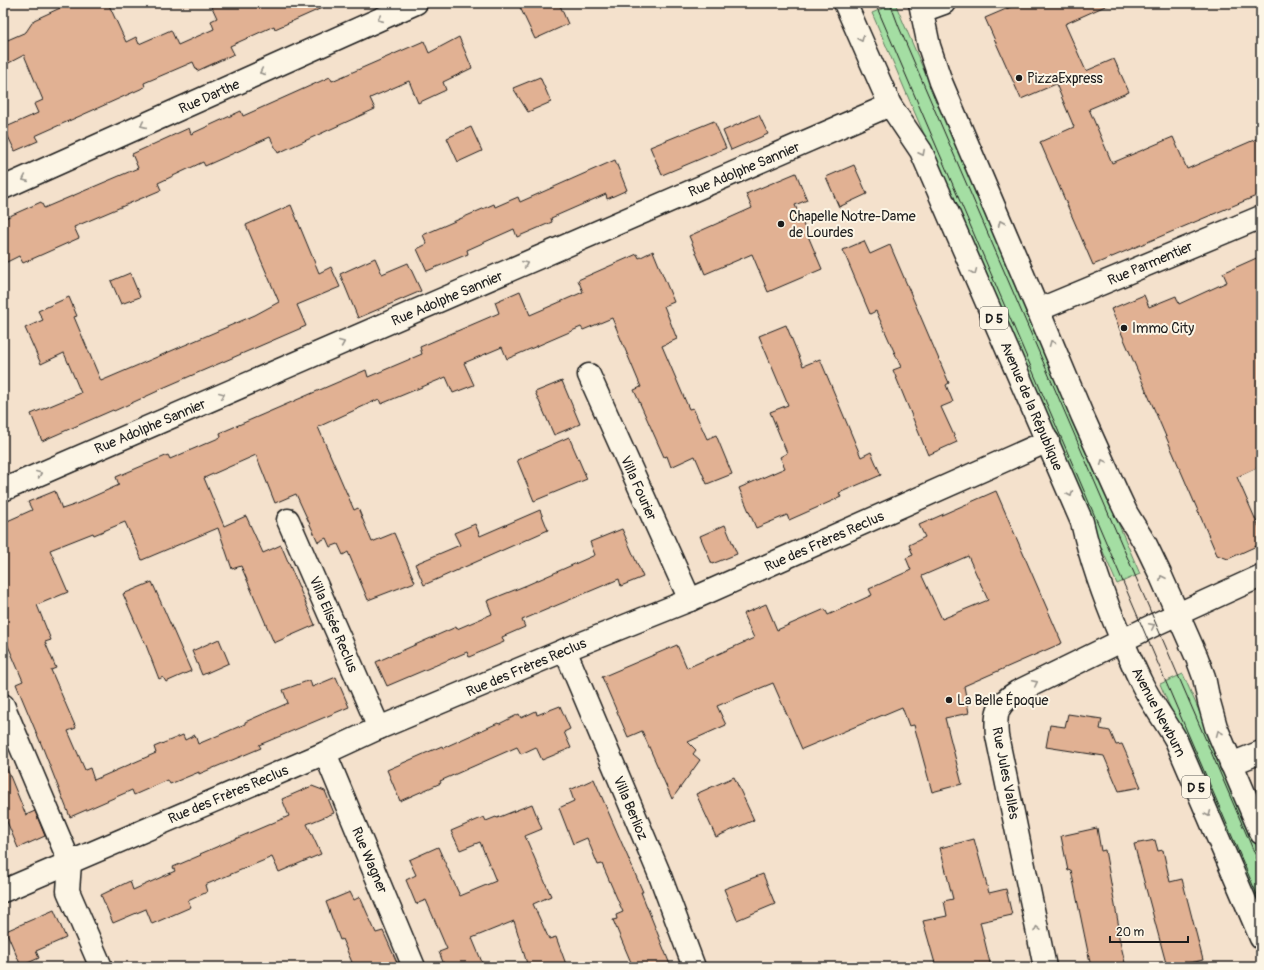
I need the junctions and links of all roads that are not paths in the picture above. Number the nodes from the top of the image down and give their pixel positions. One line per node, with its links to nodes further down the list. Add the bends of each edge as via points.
1 (416, 3): 6 (street, Rue Darthe, one-way to 6)
2 (845, 3): 5 (street, Avenue de la République / D 5, one-way to 5)
3 (944, 3): 4 (street)
4 (921, 7): 8 (street, one-way to 4, via 941,82 929,46)
5 (890, 105): 10 (street, Avenue de la République / D 5, one-way to 10, via 922,150); 11 (street, Rue Adolphe Sannier, one-way to 5)
6 (3, 188)
7 (1261, 217): 8 (street, Rue Parmentier)
8 (1038, 310): 15 (street, one-way to 8, via 1146,545 1118,495)
9 (589, 375): 14 (street, Villa Fourier)
10 (1048, 441): 14 (street, Rue des Frères Reclus); 16 (street, Avenue de la République / D 5, one-way to 16, via 1082,522 1094,569)
11 (3, 490)
12 (288, 520): 19 (street, Villa Elisée Reclus)
13 (1261, 576): 15 (street, Rue Jules Vallès)
14 (690, 600): 17 (street, Rue des Frères Reclus)
15 (1178, 614): 16 (street, Rue Jules Vallès, one-way to 15); 22 (street, one-way to 15, via 1214,720 1203,671)
16 (1123, 641): 26 (street, Avenue Newburn / D 5, one-way to 26, via 1153,705 1176,740); 30 (street, Rue Jules Vallès, one-way to 16, via 997,736 996,718 1000,706 1007,698)
17 (565, 650): 19 (street, Rue des Frères Reclus); 29 (street, Villa Berlioz, via 659,873)
18 (3, 705): 24 (street)
19 (379, 728): 21 (street, Rue des Frères Reclus)
20 (1261, 752): 22 (street)
21 (325, 753): 24 (street, Rue des Frères Reclus); 28 (street, Rue Wagner)
22 (1231, 764): 23 (street)
23 (1261, 833)
24 (70, 863): 25 (street, Rue des Frères Reclus); 27 (street, via 68,891)
25 (3, 891)
26 (1261, 938)
27 (101, 967)
28 (414, 967)
29 (694, 967)
30 (1045, 967)

